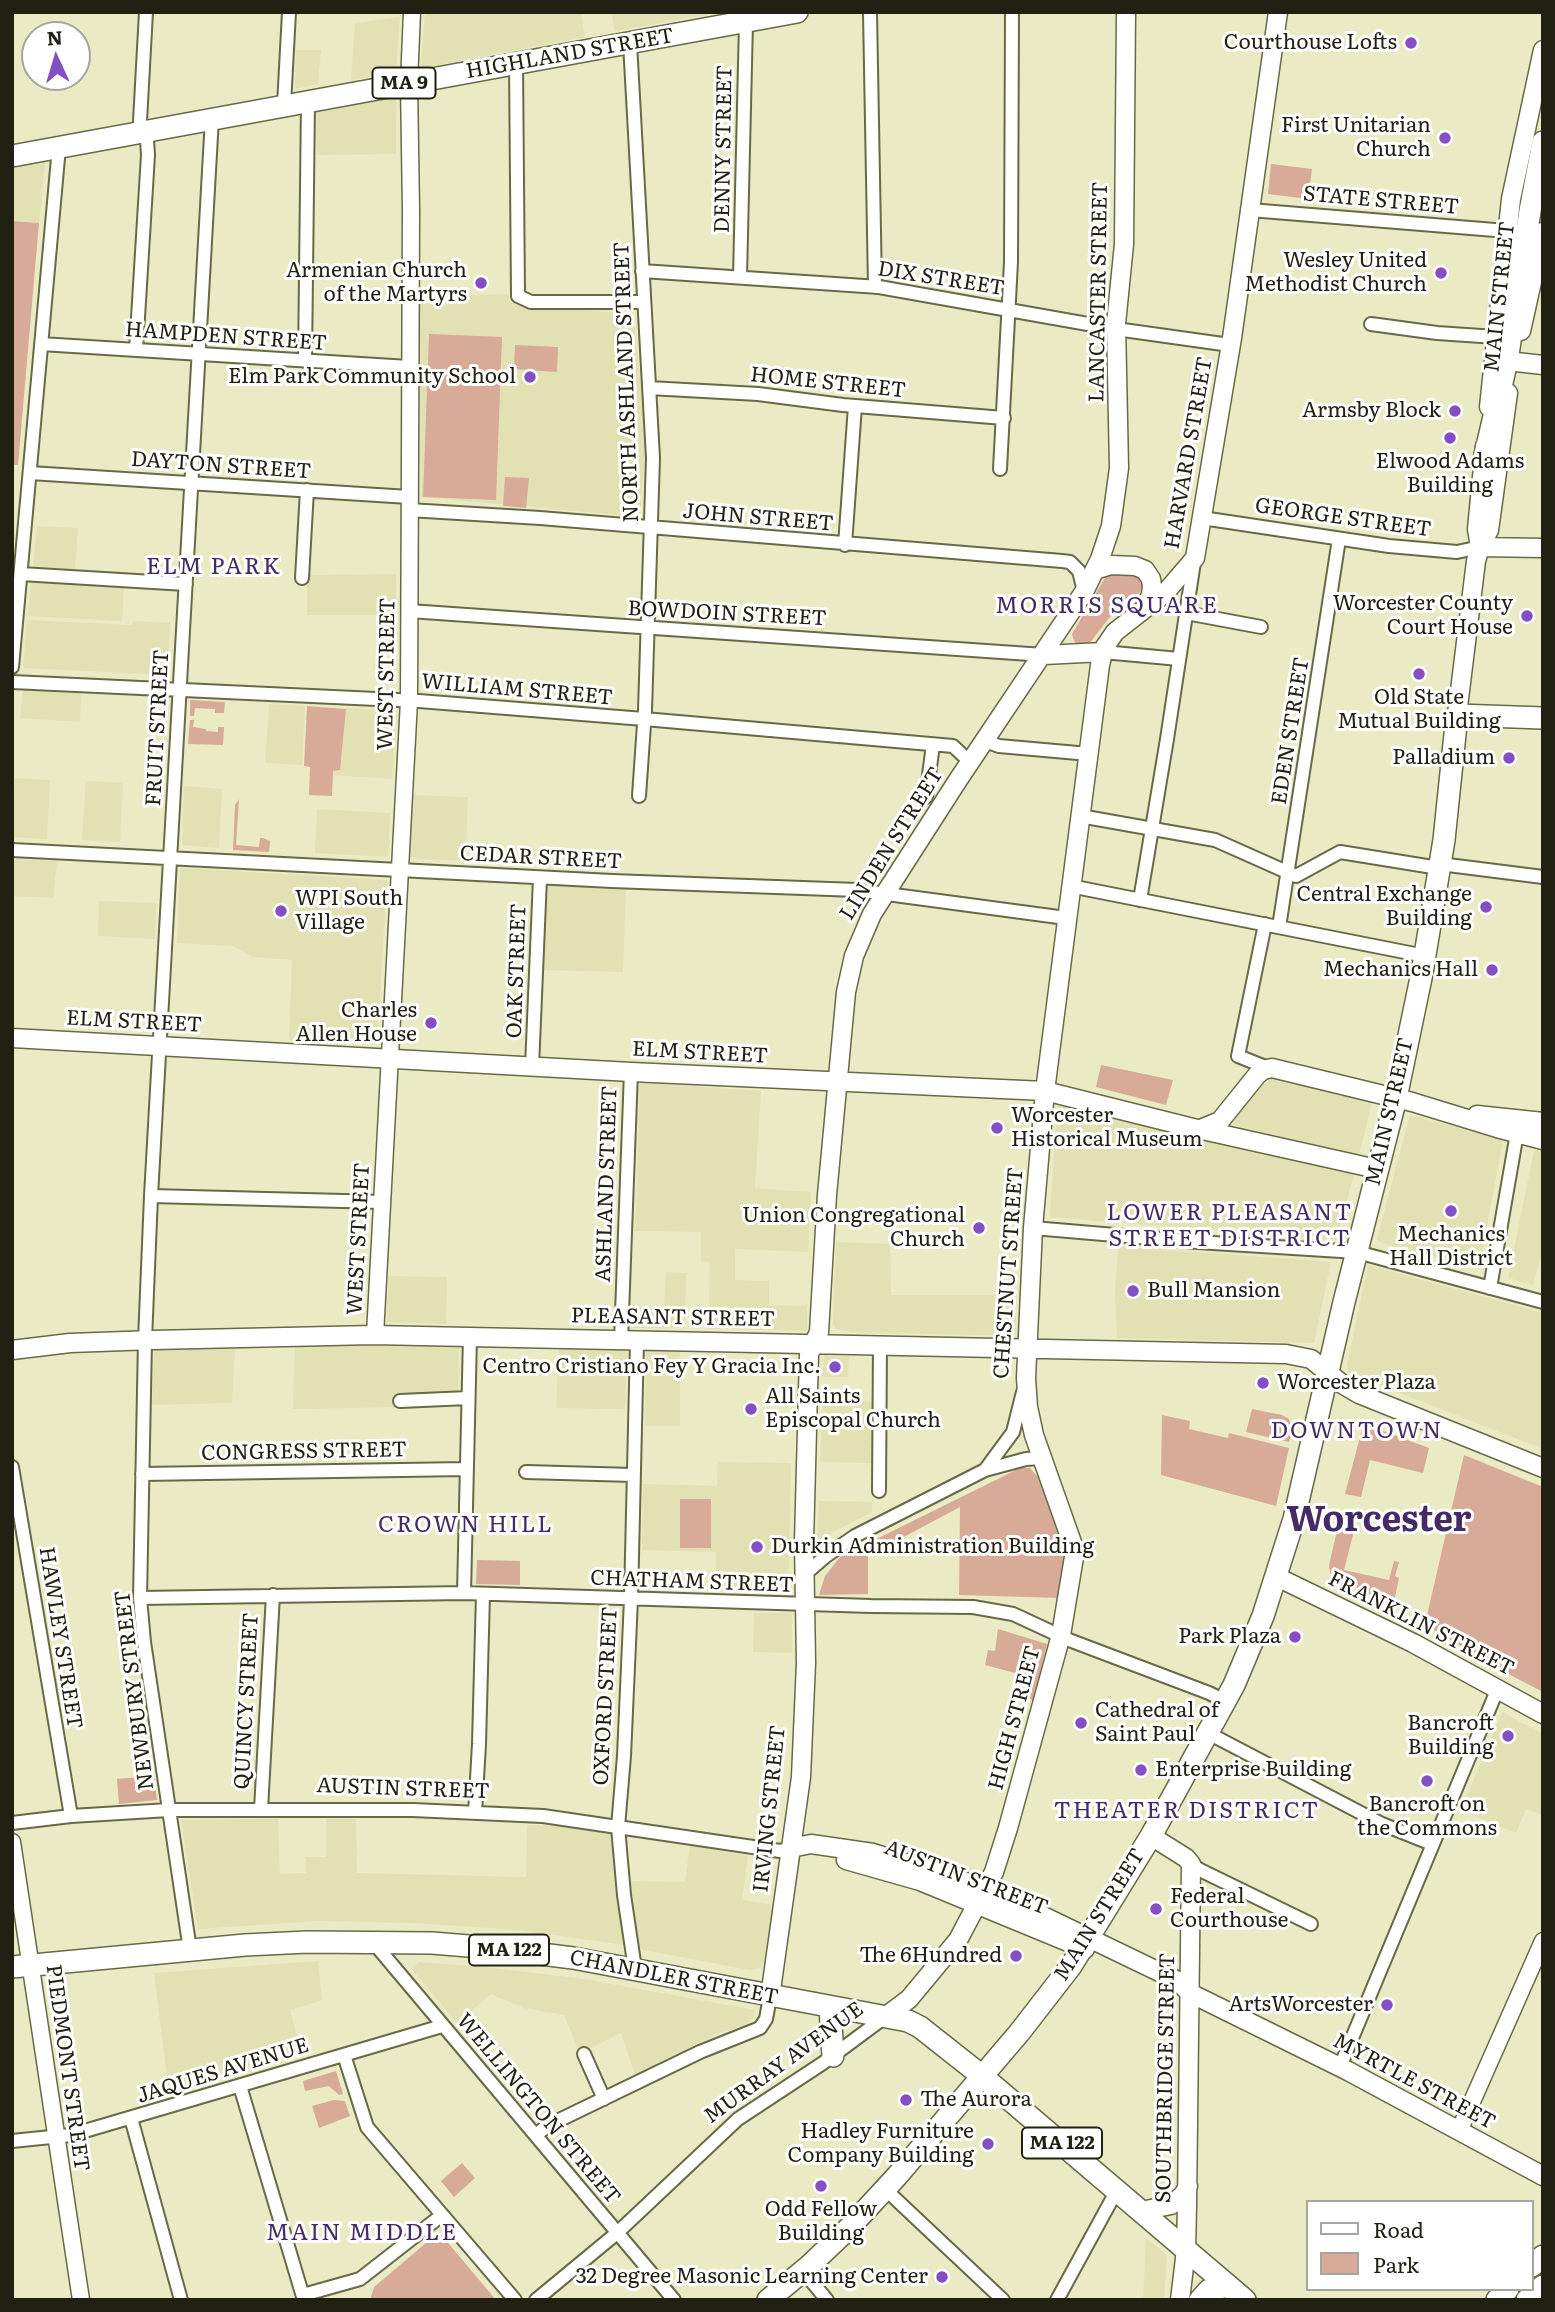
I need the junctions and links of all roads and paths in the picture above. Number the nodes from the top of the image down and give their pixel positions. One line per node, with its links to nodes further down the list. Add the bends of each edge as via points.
1 (146, 12): 18 (street, via 139,121)
2 (289, 12): 16 (street)
3 (412, 12): 14 (street, WEST STREET)
4 (797, 12): 10 (main road, HIGHLAND STREET / MA 9)
5 (870, 12): 27 (street)
6 (1012, 12): 29 (street)
7 (1126, 12): 31 (main road, LANCASTER STREET, via 1124,244)
8 (1278, 12): 22 (main road, HARVARD STREET)
9 (720, 20): 10 (main road, HIGHLAND STREET / MA 9); 11 (main road, HIGHLAND STREET / MA 9)
10 (746, 22): 26 (street, DENNY STREET)
11 (629, 43): 13 (main road, HIGHLAND STREET / MA 9); 25 (street, NORTH ASHLAND STREET)
12 (1543, 50): 23 (main road, MAIN STREET)
13 (516, 63): 14 (main road, HIGHLAND STREET / MA 9); 28 (street, via 518,296 531,302)
14 (409, 83): 15 (main road, HIGHLAND STREET / MA 9); 40 (street, WEST STREET)
15 (308, 101): 16 (main road, HIGHLAND STREET / MA 9); 37 (street)
16 (284, 105): 17 (main road, HIGHLAND STREET / MA 9)
17 (212, 118): 18 (main road, HIGHLAND STREET / MA 9); 36 (street, FRUIT STREET)
18 (144, 131): 20 (main road, HIGHLAND STREET / MA 9); 35 (street, via 148,155)
19 (1543, 142): 38 (main road)
20 (59, 147): 21 (main road, HIGHLAND STREET / MA 9); 33 (street)
21 (12, 156)
22 (1250, 210): 23 (street, STATE STREET); 34 (main road, HARVARD STREET)
23 (1507, 231): 32 (main road, MAIN STREET)
24 (1543, 232): 38 (main road, MAIN STREET)
25 (642, 271): 26 (street, DIX STREET); 28 (street, NORTH ASHLAND STREET)
26 (740, 277): 27 (street, DIX STREET)
27 (875, 287): 29 (street, DIX STREET)
28 (644, 303): 41 (street, NORTH ASHLAND STREET)
29 (1010, 309): 31 (street, DIX STREET); 43 (street)
30 (1371, 324): 32 (street)
31 (1116, 328): 34 (street, DIX STREET); 57 (main road, LANCASTER STREET, via 1119,468 1111,526)
32 (1496, 337): 44 (main road, MAIN STREET)
33 (41, 344): 35 (street, HAMPDEN STREET); 46 (street)
34 (1230, 345): 50 (main road, HARVARD STREET)
35 (136, 350): 36 (street, HAMPDEN STREET)
36 (197, 354): 37 (street, HAMPDEN STREET); 47 (street, FRUIT STREET)
37 (306, 361): 40 (street, HAMPDEN STREET)
38 (1511, 361): 39 (main road); 44 (main road); 54 (main road, MAIN STREET, via 1489,530)
39 (1543, 365)
40 (409, 367): 49 (street, WEST STREET)
41 (649, 388): 42 (street, HOME STREET, via 758,394); 51 (street, NORTH ASHLAND STREET)
42 (855, 406): 43 (street, HOME STREET); 53 (street)
43 (1004, 418): 45 (street)
44 (1484, 459): 54 (main road, MAIN STREET, via 1477,529)
45 (1000, 469)
46 (30, 473): 47 (street, DAYTON STREET); 58 (street)
47 (191, 483): 48 (street, DAYTON STREET); 60 (street, FRUIT STREET)
48 (307, 490): 49 (street, DAYTON STREET); 59 (street)
49 (409, 504): 51 (street, JOHN STREET); 63 (street, WEST STREET)
50 (1202, 518): 52 (street, GEORGE STREET); 56 (main road, HARVARD STREET)
51 (652, 529): 53 (street, JOHN STREET); 67 (street, NORTH ASHLAND STREET)
52 (1339, 539): 54 (street, GEORGE STREET, via 1457,552); 90 (street, EDEN STREET)
53 (845, 545): 61 (street, JOHN STREET, via 1066,561 1079,571)
54 (1480, 547): 55 (main road); 75 (main road, MAIN STREET)
55 (1543, 548)
56 (1195, 558): 62 (main road, via 1166,593); 64 (street, HARVARD STREET)
57 (1095, 570): 61 (main road, LINDEN STREET); 62 (main road, via 1111,565 1145,570 1152,590)
58 (21, 574): 60 (street); 71 (street)
59 (302, 578)
60 (186, 584): 73 (street, FRUIT STREET)
61 (1084, 592): 65 (main road, LINDEN STREET)
62 (1145, 607): 68 (main road)
63 (409, 611): 67 (street, BOWDOIN STREET); 74 (street, WEST STREET)
64 (1186, 613): 66 (street); 70 (street, HARVARD STREET)
65 (1063, 626): 68 (main road, via 1070,651); 69 (main road, LINDEN STREET)
66 (1261, 627)
67 (647, 629): 69 (street, BOWDOIN STREET); 77 (street, NORTH ASHLAND STREET)
68 (1094, 650): 69 (main road); 70 (street); 80 (main road, CHESTNUT STREET)
69 (1044, 655): 78 (main road, LINDEN STREET)
70 (1179, 659): 85 (street, HARVARD STREET)
71 (12, 667)
72 (12, 682): 73 (street, WILLIAM STREET)
73 (180, 688): 74 (street, WILLIAM STREET); 87 (street, FRUIT STREET)
74 (409, 701): 77 (street, WILLIAM STREET); 89 (street, WEST STREET)
75 (1457, 715): 76 (main road); 88 (main road, MAIN STREET)
76 (1543, 718)
77 (644, 719): 79 (street, WILLIAM STREET); 82 (street, NORTH ASHLAND STREET)
78 (985, 741): 80 (street); 81 (main road, LINDEN STREET)
79 (933, 744): 81 (street, WILLIAM STREET, via 953,747); 83 (street)
80 (1089, 754): 84 (main road, CHESTNUT STREET)
81 (970, 762): 94 (main road, LINDEN STREET)
82 (639, 796)
83 (926, 797)
84 (1080, 816): 85 (street); 93 (main road, CHESTNUT STREET)
85 (1151, 829): 90 (street, via 1215,839); 95 (street, HARVARD STREET)
86 (12, 850): 87 (street, CEDAR STREET)
87 (170, 857): 89 (street, CEDAR STREET); 101 (street, FRUIT STREET)
88 (1439, 866): 90 (street, via 1340,852 1296,876); 91 (street); 99 (main road, MAIN STREET)
89 (400, 870): 92 (street, CEDAR STREET); 102 (street, WEST STREET)
90 (1289, 873): 98 (street, EDEN STREET)
91 (1543, 877)
92 (540, 878): 94 (street, CEDAR STREET); 103 (street, OAK STREET)
93 (1070, 886): 95 (street); 96 (main road, CHESTNUT STREET)
94 (884, 894): 96 (street, CEDAR STREET); 106 (main road, LINDEN STREET, via 850,968)
95 (1140, 900): 97 (street)
96 (1066, 918): 107 (main road, CHESTNUT STREET)
97 (1265, 924): 98 (street); 104 (street, via 1238,1055)
98 (1279, 927): 99 (street)
99 (1424, 956): 108 (main road, MAIN STREET)
100 (12, 1038): 101 (main road, ELM STREET)
101 (160, 1046): 102 (main road, ELM STREET); 115 (street, FRUIT STREET)
102 (389, 1058): 103 (main road, ELM STREET); 116 (street, WEST STREET)
103 (532, 1067): 105 (main road, ELM STREET)
104 (1268, 1068): 108 (main road); 111 (main road, via 1222,1119)
105 (631, 1072): 106 (main road, ELM STREET); 124 (street, ASHLAND STREET)
106 (837, 1081): 107 (main road, ELM STREET); 125 (main road, LINDEN STREET, via 819,1332)
107 (1045, 1091): 111 (main road, ELM STREET); 117 (main road, CHESTNUT STREET)
108 (1396, 1098): 109 (main road); 114 (main road, MAIN STREET)
109 (1453, 1113): 110 (main road); 112 (main road)
110 (1543, 1122)
111 (1203, 1128): 114 (main road, ELM STREET)
112 (1517, 1133): 113 (main road); 119 (street)
113 (1543, 1140)
114 (1377, 1169): 118 (main road, MAIN STREET)
115 (150, 1196): 116 (street); 123 (street, FRUIT STREET)
116 (382, 1202): 121 (street, WEST STREET)
117 (1033, 1228): 118 (street); 127 (main road, CHESTNUT STREET)
118 (1357, 1252): 119 (street); 129 (main road, MAIN STREET)
119 (1490, 1288): 120 (street)
120 (1543, 1302)
121 (374, 1335): 122 (main road, PLEASANT STREET); 123 (main road, PLEASANT STREET)
122 (470, 1336): 124 (main road, PLEASANT STREET); 131 (street)
123 (145, 1340): 128 (main road, PLEASANT STREET); 139 (street, NEWBURY STREET)
124 (629, 1340): 125 (main road, PLEASANT STREET); 140 (street, OXFORD STREET)
125 (812, 1344): 126 (main road, PLEASANT STREET); 142 (main road, IRVING STREET)
126 (880, 1345): 127 (main road, PLEASANT STREET); 141 (street)
127 (1028, 1349): 129 (main road, PLEASANT STREET, via 1286,1354 1311,1359); 130 (main road, CHESTNUT STREET)
128 (12, 1350)
129 (1328, 1373): 135 (main road, PLEASANT STREET, via 1359,1394); 143 (main road, MAIN STREET)
130 (1026, 1378): 133 (main road, via 1028,1407); 137 (street, CHESTNUT STREET, via 1013,1432)
131 (468, 1398): 132 (street); 136 (street)
132 (400, 1401)
133 (1042, 1458): 137 (street); 150 (main road, HIGH STREET, via 1074,1551)
134 (12, 1467): 158 (street, HAWLEY STREET)
135 (1543, 1468)
136 (466, 1469): 139 (street, CONGRESS STREET); 144 (street)
137 (985, 1470): 142 (street, CHESTNUT STREET, via 855,1536)
138 (526, 1472): 140 (street)
139 (142, 1474): 147 (street, NEWBURY STREET)
140 (634, 1475): 148 (street, OXFORD STREET)
141 (879, 1491)
142 (804, 1575): 149 (main road, IRVING STREET)
143 (1277, 1577): 151 (main road, FRANKLIN STREET); 152 (main road, MAIN STREET)
144 (464, 1593): 145 (street, CHATHAM STREET); 146 (street, CHATHAM STREET)
145 (483, 1594): 148 (street, CHATHAM STREET); 157 (street)
146 (273, 1595): 147 (street, CHATHAM STREET); 155 (street, QUINCY STREET)
147 (141, 1598): 156 (street, NEWBURY STREET)
148 (631, 1599): 149 (street, CHATHAM STREET); 160 (street, OXFORD STREET)
149 (804, 1604): 150 (street, CHATHAM STREET, via 973,1607 1013,1614); 164 (main road, IRVING STREET, via 801,1777)
150 (1061, 1635): 152 (street, CHATHAM STREET); 166 (main road, HIGH STREET, via 1008,1828)
151 (1497, 1688): 153 (main road, FRANKLIN STREET); 163 (street)
152 (1225, 1701): 154 (main road, MAIN STREET)
153 (1543, 1714)
154 (1208, 1733): 161 (main road, MAIN STREET); 163 (street, via 1382,1824)
155 (261, 1809): 156 (street, AUSTIN STREET); 157 (street, AUSTIN STREET)
156 (169, 1810): 158 (street, AUSTIN STREET); 171 (street, NEWBURY STREET)
157 (475, 1813): 160 (street, AUSTIN STREET, via 543,1816)
158 (71, 1816): 159 (street, AUSTIN STREET)
159 (12, 1823)
160 (618, 1827): 164 (street, AUSTIN STREET, via 780,1851); 173 (street, OXFORD STREET)
161 (1150, 1836): 165 (main road); 170 (main road, MAIN STREET)
162 (12, 1842): 172 (street, PIEDMONT STREET)
163 (1432, 1843): 183 (street)
164 (791, 1848): 166 (main road, AUSTIN STREET); 176 (main road, IRVING STREET)
165 (1191, 1864): 167 (street); 175 (main road, SOUTHBRIDGE STREET)
166 (981, 1896): 170 (main road, AUSTIN STREET); 178 (main road, MURRAY AVENUE, via 958,1940 909,1999)
167 (1311, 1924)
168 (1543, 1941): 174 (street)
169 (373, 1942): 171 (main road, CHANDLER STREET / MA 122); 173 (main road, CHANDLER STREET / MA 122, via 493,1948); 179 (street, WELLINGTON STREET)
170 (1085, 1942): 175 (main road, MYRTLE STREET, via 1176,1992); 184 (main road, MAIN STREET)
171 (190, 1950): 172 (main road, CHANDLER STREET / MA 122)
172 (22, 1967): 190 (street, PIEDMONT STREET)
173 (635, 1969): 176 (main road, CHANDLER STREET / MA 122)
174 (1536, 1974): 188 (street)
175 (1191, 1993): 183 (main road, MYRTLE STREET); 193 (main road, SOUTHBRIDGE STREET)
176 (770, 1997): 177 (main road, CHANDLER STREET / MA 122); 186 (street, IRVING STREET, via 760,2028)
177 (830, 2008): 178 (main road, CHANDLER STREET / MA 122); 182 (main road)
178 (885, 2017): 182 (street, MURRAY AVENUE); 184 (main road, CHANDLER STREET / MA 122, via 920,2026)
179 (442, 2025): 181 (street, JAQUES AVENUE); 189 (street, WELLINGTON STREET)
180 (584, 2054): 186 (street)
181 (344, 2055): 185 (street, JAQUES AVENUE); 197 (street, via 368,2127)
182 (833, 2056): 198 (street, MURRAY AVENUE, via 738,2119)
183 (1340, 2067): 188 (main road, MYRTLE STREET)
184 (982, 2076): 194 (main road, MAIN STREET); 195 (main road, MA 122)
185 (240, 2086): 187 (street, JAQUES AVENUE); 203 (street)
186 (604, 2099): 189 (street, IRVING STREET)
187 (131, 2118): 190 (street, JAQUES AVENUE); 205 (street)
188 (1459, 2131): 192 (main road, MYRTLE STREET)
189 (536, 2135): 198 (street, WELLINGTON STREET)
190 (55, 2137): 191 (street, JAQUES AVENUE); 204 (street, PIEDMONT STREET)
191 (12, 2141)
192 (1542, 2176)
193 (1188, 2186): 196 (main road, via 1171,2205); 199 (main road, SOUTHBRIDGE STREET)
194 (885, 2189): 200 (main road, MAIN STREET); 211 (street)
195 (1117, 2190): 196 (main road, MA 122); 212 (street)
196 (1141, 2211): 199 (main road, MA 122)
197 (442, 2215): 203 (street, via 360,2279); 206 (street)
198 (617, 2233): 207 (street, MURRAY AVENUE); 208 (street, WELLINGTON STREET)
199 (1186, 2250): 202 (main road, MA 122); 213 (main road, SOUTHBRIDGE STREET)
200 (803, 2271): 209 (main road, MAIN STREET); 210 (street)
201 (1543, 2286): 215 (main road)
202 (1237, 2293): 214 (main road, via 1209,2290)
203 (303, 2297)
204 (81, 2300)
205 (181, 2300)
206 (515, 2300)
207 (536, 2300)
208 (674, 2300)
209 (768, 2300)
210 (827, 2300)
211 (1003, 2300)
212 (1057, 2300)
213 (1180, 2300)
214 (1200, 2300)
215 (1527, 2300)

